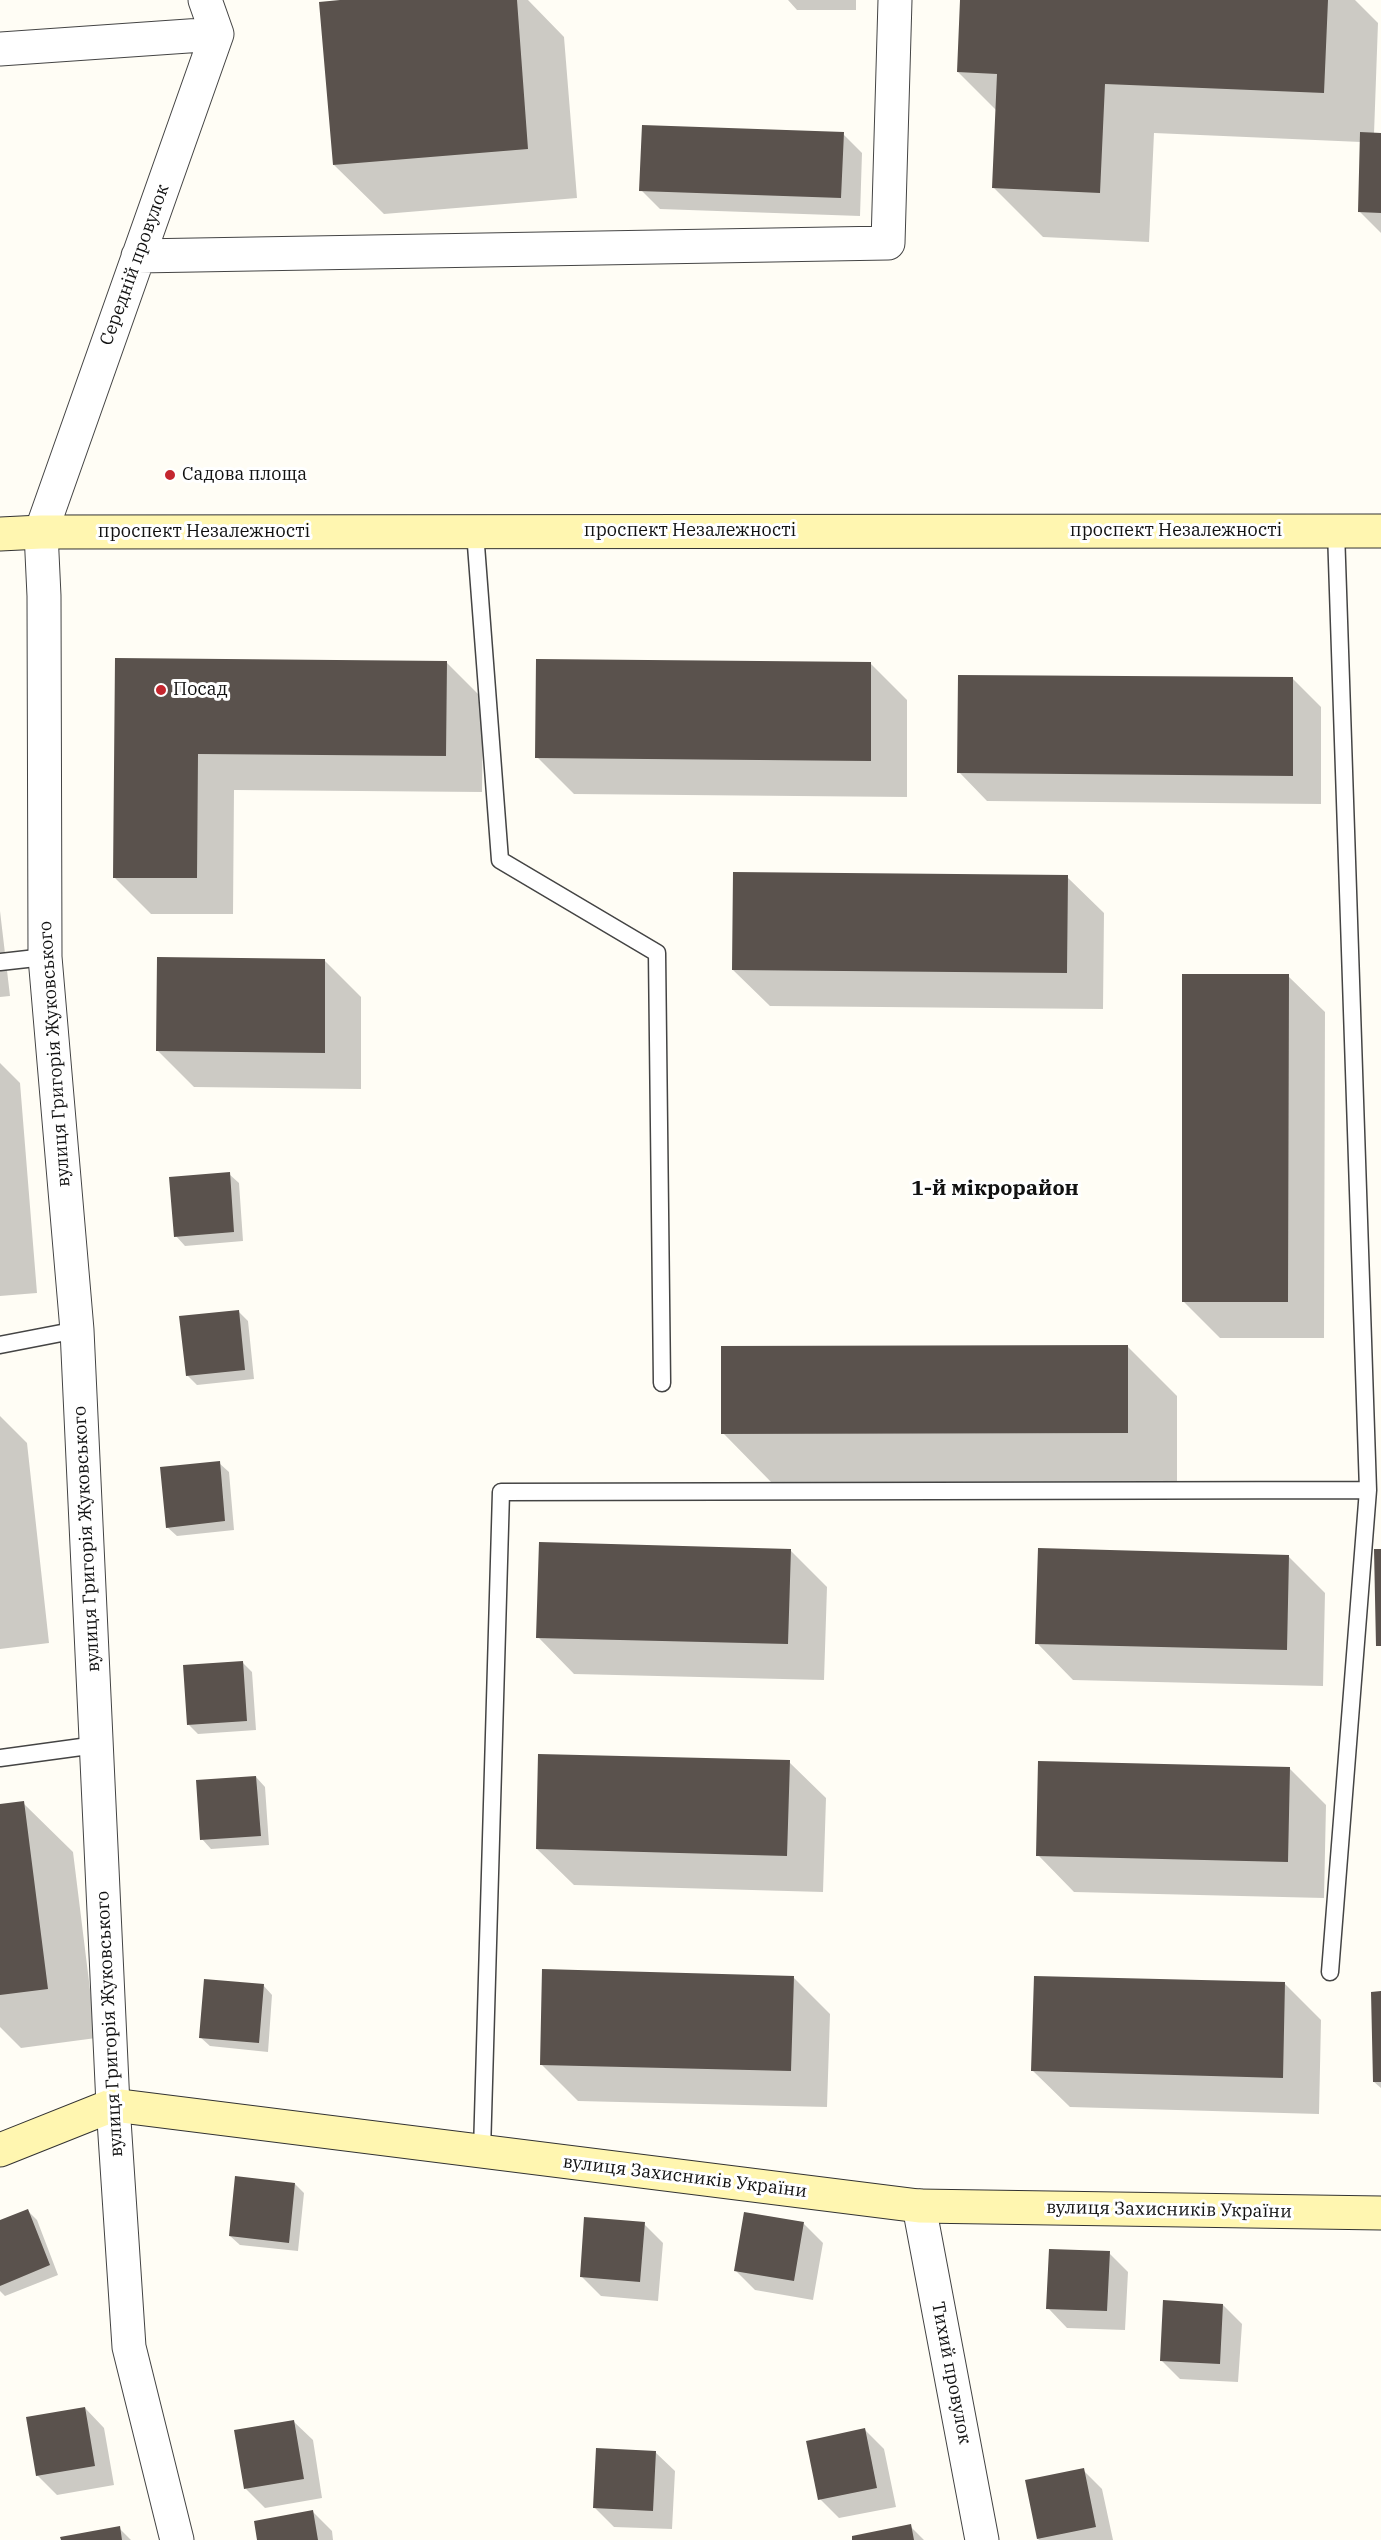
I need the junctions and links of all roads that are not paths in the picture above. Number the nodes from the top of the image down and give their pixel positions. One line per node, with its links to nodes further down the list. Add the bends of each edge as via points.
1 (205, 0): 3 (street)
2 (895, 0): 5 (street, via 888,243)
3 (217, 34): 4 (street); 5 (street, Середній провулок)
4 (0, 49)
5 (138, 256): 6 (street, Середній провулок)
6 (41, 531): 9 (street, проспект Незалежності); 10 (street, проспект Незалежності); 11 (street, вулиця Григорія Жуковського)
7 (1336, 531): 8 (street, проспект Незалежності); 9 (street, проспект Незалежності); 16 (lane)
8 (1381, 531)
9 (475, 532): 15 (lane, via 500,860 657,953)
10 (0, 534)
11 (45, 957): 12 (lane); 13 (street, вулиця Григорія Жуковського)
12 (0, 962)
13 (77, 1330): 14 (lane); 17 (street, вулиця Григорія Жуковського)
14 (0, 1345)
15 (662, 1383)
16 (1368, 1490): 19 (lane); 22 (lane, via 501,1492)
17 (96, 1745): 18 (lane); 20 (street, вулиця Григорія Жуковського)
18 (0, 1758)
19 (1330, 1972)
20 (113, 2105): 21 (street, вулиця Захисників України); 22 (street, вулиця Захисників України); 25 (street, вулиця Григорія Жуковського, via 129,2347)
21 (0, 2150)
22 (482, 2151): 23 (street, вулиця Захисників України)
23 (920, 2206): 24 (street, вулиця Захисників України); 26 (street, Тихий провулок)
24 (1381, 2213)
25 (177, 2540)
26 (982, 2540)

